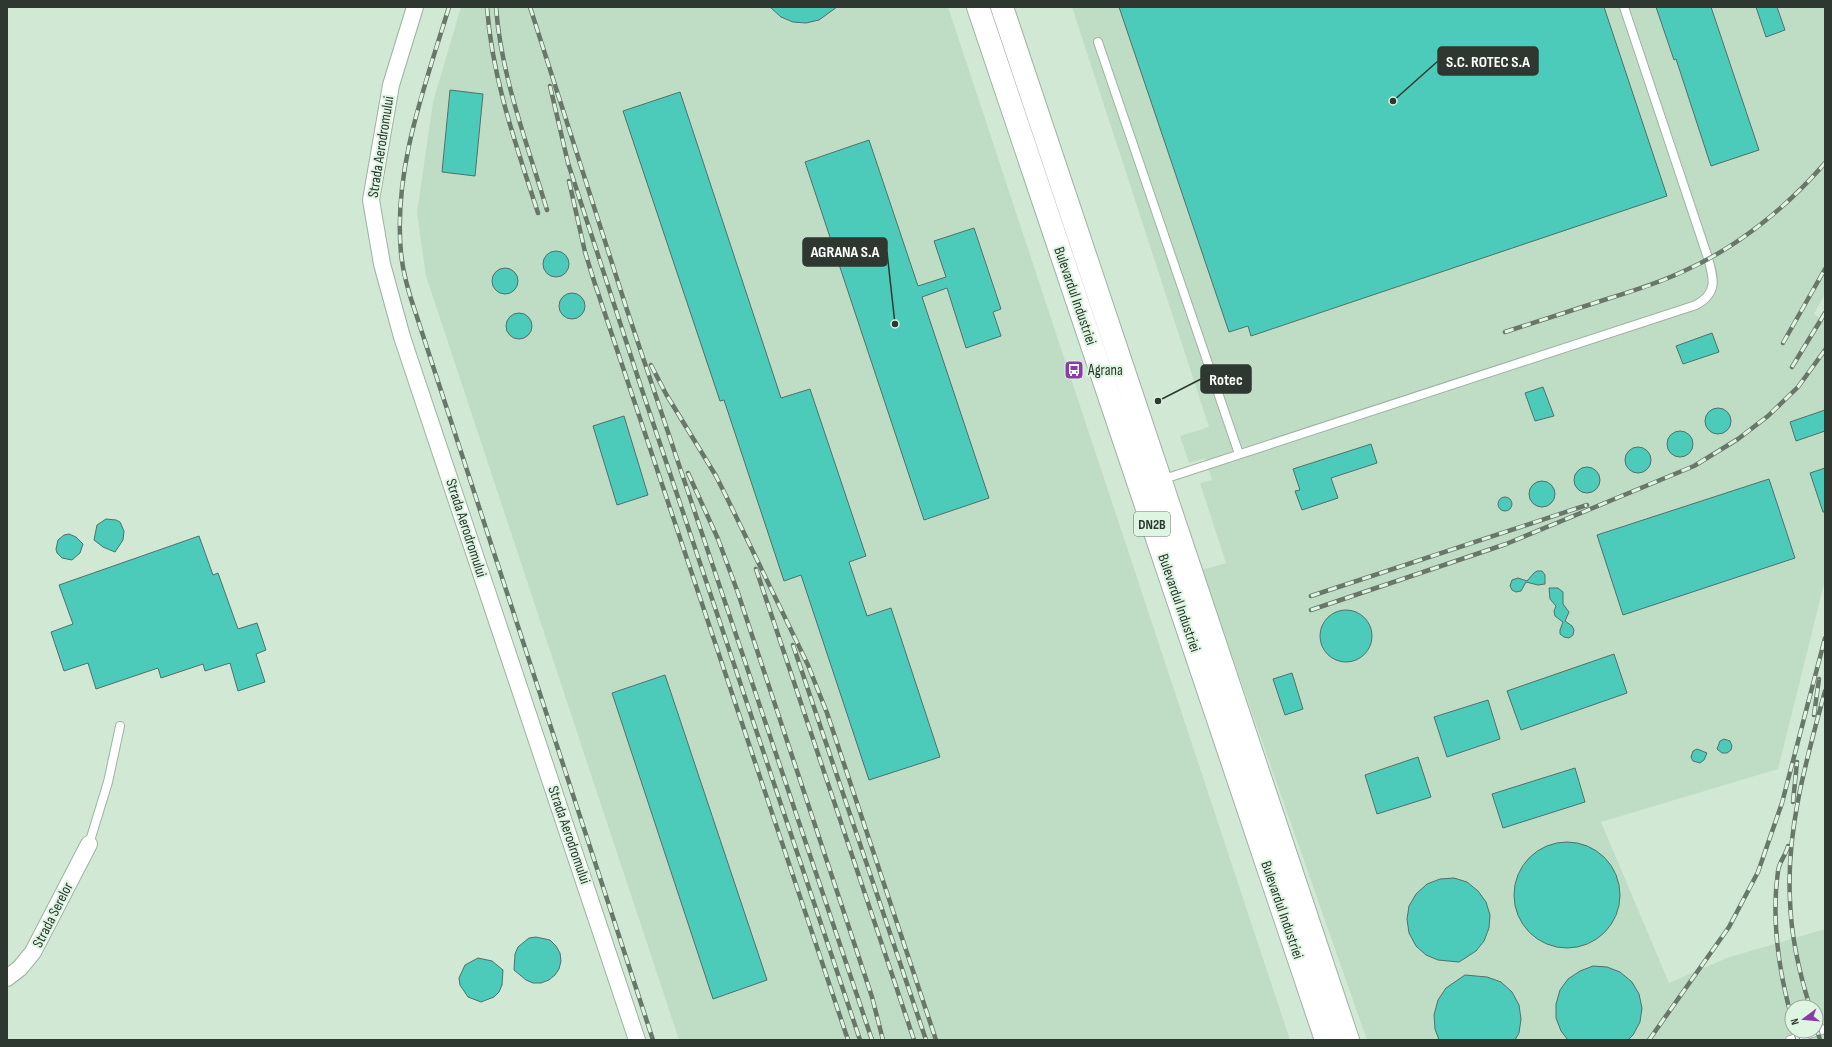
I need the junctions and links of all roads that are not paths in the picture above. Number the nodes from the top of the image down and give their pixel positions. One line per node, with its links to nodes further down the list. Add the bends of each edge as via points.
1 (415, 7): 12 (street, Strada Aerodromului, via 391,85 371,200 382,264 407,352)
2 (978, 7): 7 (main road, Bulevardul Industriei / DN2B)
3 (1002, 7): 7 (main road, Bulevardul Industriei / DN2B)
4 (1624, 7): 6 (lane, via 1708,258 1713,285 1711,294 1696,305)
5 (1098, 42): 6 (lane)
6 (1239, 454): 7 (lane)
7 (1150, 484): 13 (main road, Bulevardul Industriei / DN2B); 14 (main road, Bulevardul Industriei / DN2B)
8 (120, 726): 9 (lane, via 108,782)
9 (89, 844): 10 (street, Strada Serelor, via 34,952)
10 (7, 978)
11 (1825, 1029): 15 (lane)
12 (637, 1040)
13 (1326, 1040)
14 (1348, 1040)
15 (1790, 1040)

